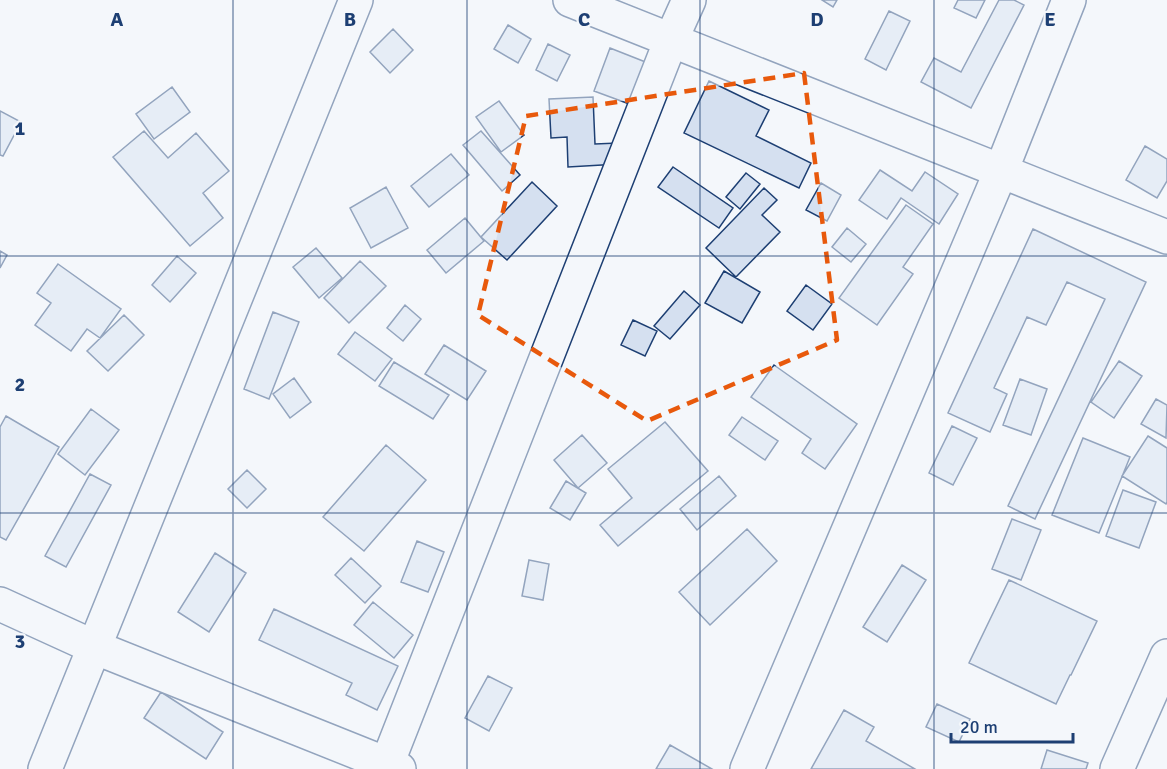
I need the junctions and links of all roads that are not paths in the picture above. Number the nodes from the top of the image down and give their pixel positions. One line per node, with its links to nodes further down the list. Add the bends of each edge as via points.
1 (356, 0): 9 (street)
2 (570, 0): 5 (street)
3 (689, 0): 5 (street)
4 (1069, 0): 6 (street)
5 (671, 40): 6 (street); 11 (street)
6 (1001, 171): 7 (street); 13 (street)
7 (1167, 237)
8 (0, 604): 9 (street)
9 (94, 647): 11 (street); 12 (street)
10 (1167, 656): 14 (street)
11 (391, 767)
12 (45, 769)
13 (747, 769)
14 (1117, 769)

